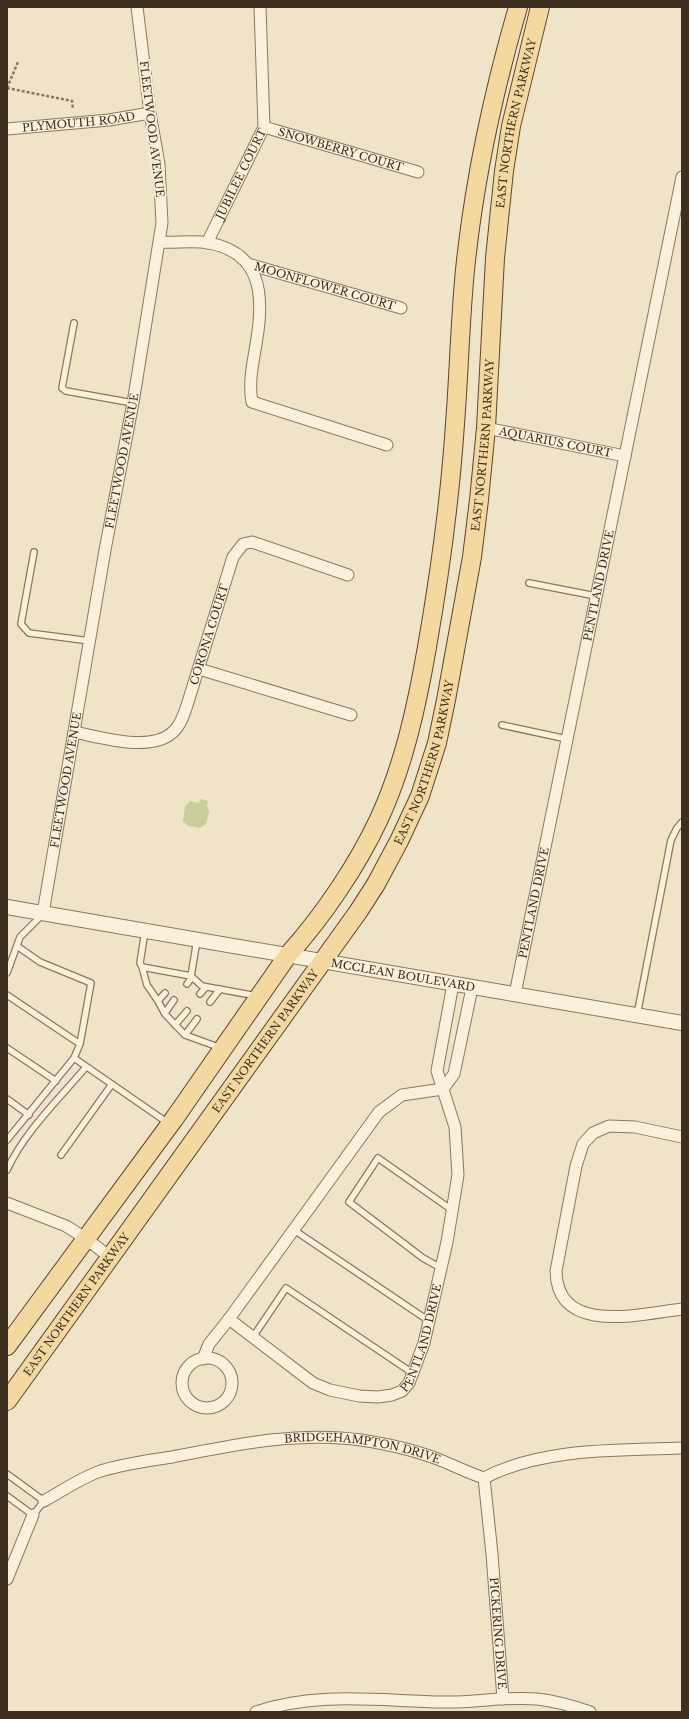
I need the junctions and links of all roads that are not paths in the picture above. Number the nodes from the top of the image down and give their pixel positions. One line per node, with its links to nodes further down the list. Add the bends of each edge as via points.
1 (137, 7): 5 (street, FLEETWOOD AVENUE)
2 (260, 7): 6 (street, JUBILEE COURT)
3 (518, 7): 35 (main road, EAST NORTHERN PARKWAY, via 482,156 470,227 444,540 415,714 395,778 357,861 307,934)
4 (540, 7): 16 (main road, EAST NORTHERN PARKWAY, via 511,126 504,171 495,258)
5 (150, 113): 7 (street, PLYMOUTH ROAD, via 109,120); 10 (street, FLEETWOOD AVENUE, via 160,177)
6 (264, 127): 8 (street, SNOWBERRY COURT); 11 (street, JUBILEE COURT)
7 (7, 130)
8 (418, 172)
9 (682, 177): 18 (street, PENTLAND DRIVE)
10 (160, 242): 11 (street); 15 (street, FLEETWOOD AVENUE)
11 (207, 243): 12 (street, via 226,249)
12 (248, 264): 13 (street, MOONFLOWER COURT); 17 (street, via 256,278 261,306 250,384 252,402)
13 (401, 308)
14 (74, 322): 15 (lane, via 62,388 66,392)
15 (133, 403): 23 (street, FLEETWOOD AVENUE)
16 (486, 428): 18 (street, AQUARIUS COURT); 36 (main road, EAST NORTHERN PARKWAY, via 472,557 437,743 420,796 400,841 372,890)
17 (387, 445)
18 (625, 456): 22 (street, PENTLAND DRIVE)
19 (34, 552): 23 (lane, via 21,624 29,633)
20 (348, 575): 24 (street, CORONA COURT, via 252,542 243,544 234,557)
21 (529, 583): 22 (lane)
22 (596, 596): 28 (street, PENTLAND DRIVE)
23 (90, 641): 27 (street, FLEETWOOD AVENUE)
24 (199, 669): 25 (street); 27 (street, CORONA COURT, via 183,715 174,732 166,738 143,743)
25 (351, 716)
26 (502, 725): 28 (lane)
27 (74, 732): 31 (street, FLEETWOOD AVENUE)
28 (567, 739): 47 (street, PENTLAND DRIVE)
29 (682, 822): 55 (lane, via 671,840)
30 (7, 907): 31 (street, MCCLEAN BOULEVARD)
31 (43, 913): 32 (street, MCCLEAN BOULEVARD); 34 (lane, via 20,937)
32 (145, 930): 33 (street, MCCLEAN BOULEVARD); 37 (lane, via 140,963)
33 (197, 939): 35 (street, MCCLEAN BOULEVARD); 39 (lane)
34 (17, 946): 38 (lane); 60 (lane, via 40,962 91,982)
35 (288, 955): 36 (street, MCCLEAN BOULEVARD); 49 (main road, EAST NORTHERN PARKWAY)
36 (324, 961): 41 (street, MCCLEAN BOULEVARD); 79 (main road, EAST NORTHERN PARKWAY)
37 (142, 967): 39 (lane); 51 (lane, via 147,985)
38 (7, 972)
39 (192, 977): 40 (lane); 42 (lane)
40 (187, 984)
41 (453, 984): 43 (street, MCCLEAN BOULEVARD); 67 (street, PENTLAND DRIVE, via 437,1071)
42 (206, 987): 44 (lane); 46 (lane)
43 (472, 988): 47 (street, MCCLEAN BOULEVARD); 67 (street, via 454,1074)
44 (220, 989): 49 (lane); 52 (lane)
45 (164, 993): 51 (lane)
46 (200, 994)
47 (515, 994): 55 (street, MCCLEAN BOULEVARD)
48 (7, 995): 60 (lane)
49 (260, 997): 62 (main road, EAST NORTHERN PARKWAY)
50 (174, 1000): 54 (lane)
51 (158, 1001): 54 (lane)
52 (210, 1002)
53 (187, 1011): 58 (lane)
54 (164, 1012): 58 (lane)
55 (637, 1015): 57 (street, MCCLEAN BOULEVARD)
56 (197, 1019): 59 (lane)
57 (682, 1023)
58 (175, 1025): 59 (lane)
59 (185, 1035): 62 (lane)
60 (80, 1044): 63 (lane)
61 (7, 1048): 65 (lane)
62 (224, 1049): 70 (main road, EAST NORTHERN PARKWAY)
63 (74, 1058): 64 (lane); 65 (lane)
64 (86, 1066): 66 (lane); 74 (lane, via 27,1136)
65 (56, 1081): 69 (lane)
66 (112, 1084): 70 (lane); 73 (lane)
67 (443, 1089): 76 (street, PENTLAND DRIVE, via 455,1127 458,1175); 77 (street, via 402,1096 379,1112)
68 (7, 1099): 69 (lane)
69 (29, 1115): 72 (lane)
70 (170, 1124): 78 (main road, EAST NORTHERN PARKWAY)
71 (682, 1137): 81 (street, via 635,1127 609,1126 593,1133 583,1144 576,1166 556,1271 556,1283 560,1293 575,1309 588,1314 607,1318)
72 (7, 1140)
73 (61, 1155)
74 (7, 1170)
75 (7, 1203): 78 (street, via 66,1226)
76 (452, 1210): 80 (street, PENTLAND DRIVE); 80 (lane, via 378,1158 349,1202 423,1258)
77 (294, 1230): 82 (street); 83 (lane)
78 (85, 1238): 79 (street); 85 (main road, EAST NORTHERN PARKWAY)
79 (110, 1257): 88 (main road, EAST NORTHERN PARKWAY)
80 (441, 1268): 83 (street, PENTLAND DRIVE)
81 (682, 1309)
82 (229, 1319): 84 (street, PENTLAND DRIVE); 86 (street, via 209,1344)
83 (429, 1320): 87 (street, PENTLAND DRIVE)
84 (253, 1337): 87 (street, PENTLAND DRIVE, via 313,1383 339,1393 378,1397 392,1395 402,1391); 87 (lane, via 286,1288)
85 (7, 1346)
86 (203, 1359): 86 (street, via 219,1361 226,1367 232,1382 228,1398 214,1408 198,1407 191,1403 183,1389 184,1373 189,1366)
87 (414, 1374)
88 (7, 1401)
89 (682, 1448): 91 (street, via 550,1456 500,1470)
90 (7, 1474): 93 (lane)
91 (484, 1478): 93 (street, BRIDGEHAMPTON DRIVE, via 416,1452 360,1440 324,1437 283,1439 231,1446 98,1472); 96 (street, PICKERING DRIVE)
92 (7, 1496): 94 (lane)
93 (44, 1501): 94 (lane)
94 (33, 1515): 95 (street)
95 (7, 1579)
96 (503, 1699): 97 (street, via 454,1702 317,1699); 98 (street, PICKERING DRIVE, via 537,1699 568,1704)
97 (256, 1712)
98 (590, 1712)

